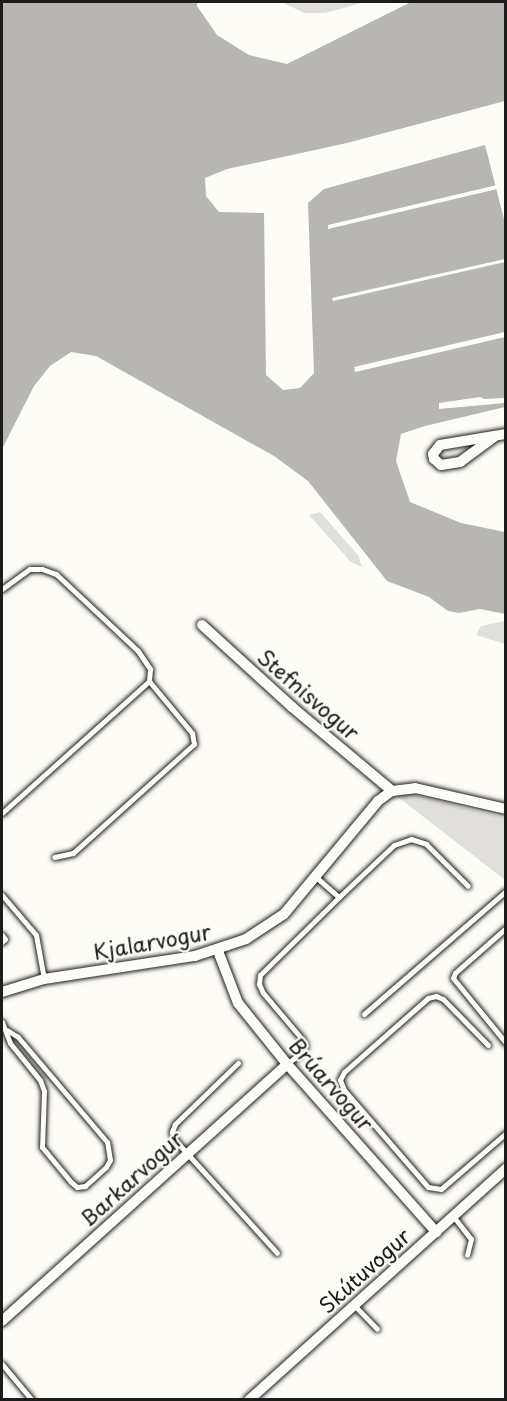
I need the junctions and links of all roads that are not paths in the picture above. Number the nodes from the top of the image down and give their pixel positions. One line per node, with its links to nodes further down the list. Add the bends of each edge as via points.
1 (506, 434): 2 (street)
2 (494, 437): 2 (street, via 440,445 434,459 441,465 460,462)
3 (2, 588): 5 (lane, via 30,569 56,574 138,651 150,669)
4 (202, 625): 6 (street, Stefnisvogur)
5 (149, 681): 8 (lane); 9 (lane, via 192,733 194,744 73,853)
6 (392, 791): 7 (street, via 415,788); 10 (street, Kjalarvogur, via 378,801)
7 (506, 809)
8 (2, 813)
9 (54, 857)
10 (317, 878): 14 (lane); 18 (street, Kjalarvogur, via 274,921)
11 (468, 886): 14 (lane, via 426,844 411,839 394,844)
12 (506, 891): 21 (lane)
13 (2, 895): 19 (lane, via 36,935)
14 (339, 897): 27 (lane, via 260,975 263,993 305,1045)
15 (506, 928): 24 (lane, via 453,978)
16 (2, 935): 17 (lane)
17 (2, 942)
18 (218, 951): 19 (street, Kjalarvogur); 27 (street, Brúarvogur, via 238,1003)
19 (44, 979): 20 (street, Kjalarvogur)
20 (2, 992)
21 (364, 1014)
22 (2, 1022): 23 (lane)
23 (6, 1030): 23 (lane, via 10,1043 40,1080 44,1091 42,1147 71,1182 77,1187 85,1186 110,1160 107,1142 18,1037)
24 (506, 1043)
25 (488, 1045): 28 (lane, via 436,996 428,998 344,1071 340,1080 344,1090 428,1187 441,1188)
26 (238, 1062): 29 (lane, via 175,1124 175,1140)
27 (287, 1064): 29 (street, Barkarvogur); 32 (street, Brúarvogur)
28 (506, 1133)
29 (188, 1154): 33 (lane); 36 (street, Barkarvogur)
30 (506, 1169): 31 (street, Skútuvogur)
31 (453, 1216): 32 (street, Skútuvogur); 34 (lane, via 471,1239)
32 (436, 1232): 35 (street, Skútuvogur)
33 (277, 1253)
34 (466, 1255)
35 (354, 1305): 37 (lane); 40 (street, Skútuvogur)
36 (2, 1321)
37 (377, 1329)
38 (2, 1365): 39 (lane)
39 (32, 1400)
40 (249, 1400)

